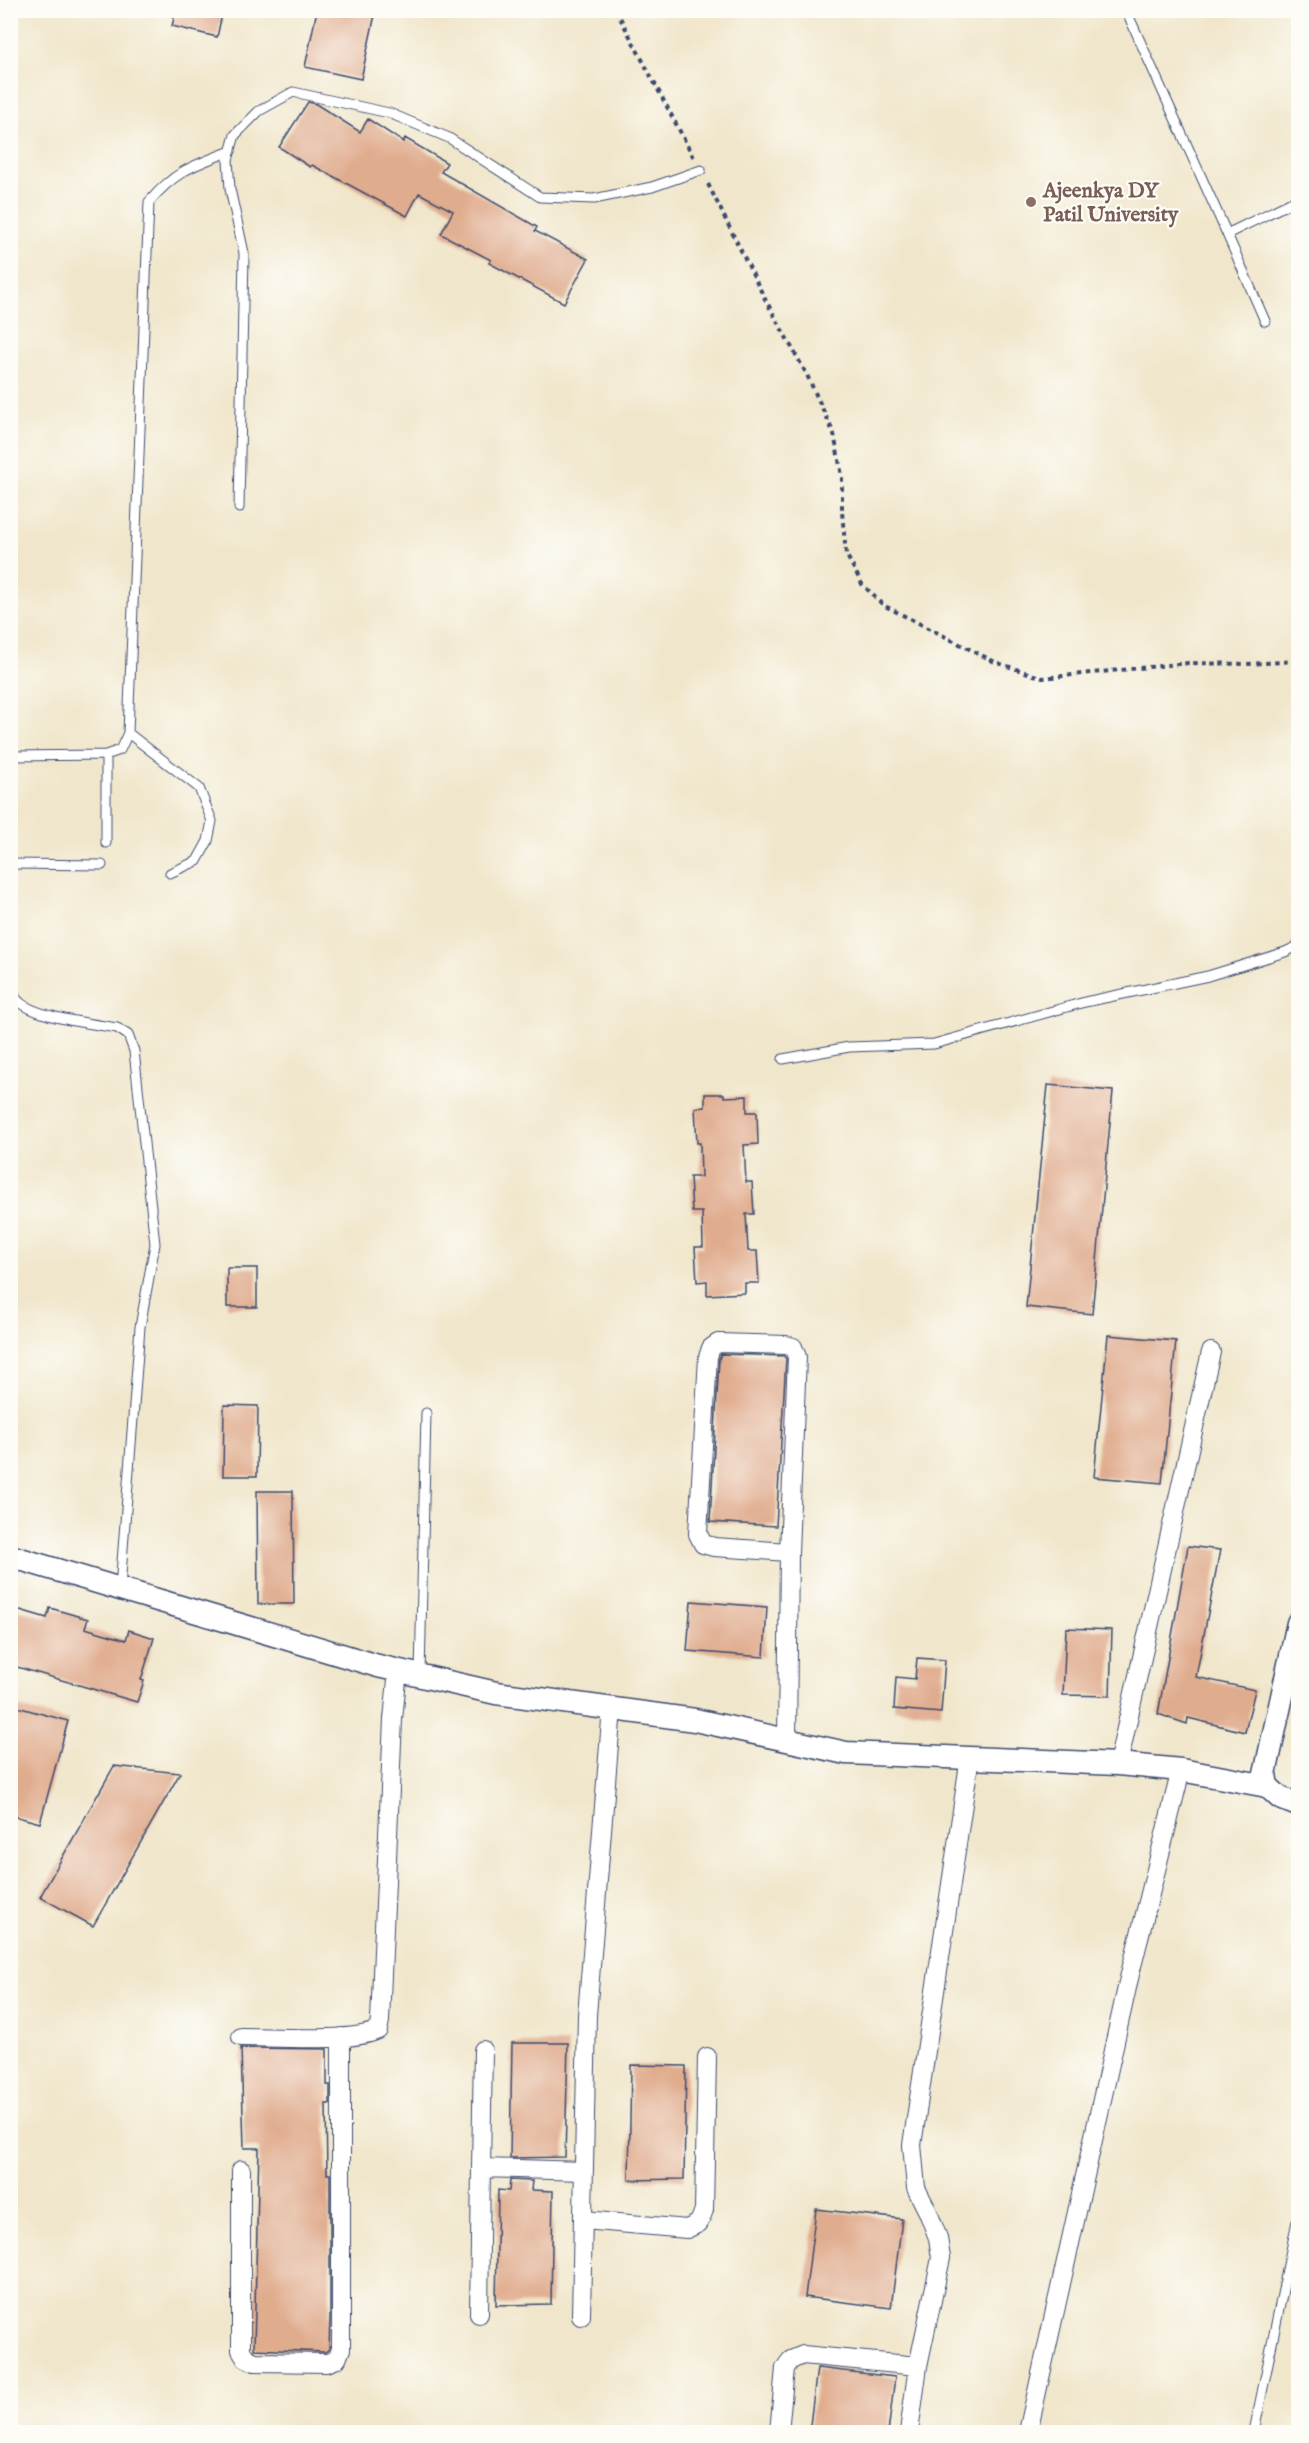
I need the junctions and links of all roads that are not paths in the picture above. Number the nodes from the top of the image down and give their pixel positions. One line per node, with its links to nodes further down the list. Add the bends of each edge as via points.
1 (1126, 10): 5 (lane)
2 (231, 151): 3 (lane, via 235,135 259,111 293,92 388,113 439,134 540,197 594,199 652,187); 7 (lane, via 230,189 244,253); 8 (lane, via 191,167 165,183 149,202)
3 (701, 170)
4 (1299, 199): 5 (lane)
5 (1227, 234): 6 (lane)
6 (1265, 321)
7 (239, 508)
8 (128, 733): 9 (lane, via 120,750); 14 (lane, via 199,788 212,821 208,841 197,861)
9 (106, 755): 10 (lane); 11 (lane)
10 (10, 756)
11 (106, 843)
12 (10, 864): 13 (lane)
13 (102, 865)
14 (170, 873)
15 (1299, 946): 17 (lane, via 1208,976 1085,1002 934,1044 849,1047)
16 (10, 953): 22 (lane, via 15,996 21,1004 37,1012 117,1028 128,1035 134,1051 155,1244 140,1327)
17 (783, 1059)
18 (1211, 1352): 29 (street)
19 (426, 1413): 25 (lane)
20 (789, 1552): 20 (street, via 714,1547 704,1544 698,1534 708,1357 718,1342 786,1345 793,1347 797,1357); 27 (street)
21 (10, 1556): 22 (street)
22 (120, 1588): 24 (street)
23 (1299, 1623): 31 (street, via 1265,1774)
24 (398, 1670): 25 (street); 34 (street, via 380,2021 378,2030 369,2034)
25 (420, 1675): 26 (street, via 496,1693)
26 (612, 1708): 27 (street, via 695,1720); 39 (street, via 587,2015)
27 (787, 1740): 28 (street, via 846,1753)
28 (970, 1757): 29 (street); 44 (street, via 912,2145 915,2187 935,2229 941,2258)
29 (1118, 1764): 30 (street)
30 (1181, 1770): 31 (street); 47 (street, via 1130,1974)
31 (1266, 1786): 32 (street, via 1280,1798)
32 (1299, 1805)
33 (241, 2037): 34 (street)
34 (340, 2037): 38 (street, via 341,2349 337,2359 327,2363 255,2362 246,2358 241,2349)
35 (483, 2050): 37 (street)
36 (707, 2058): 41 (street, via 704,2210 699,2223 687,2229)
37 (481, 2168): 39 (street); 42 (street)
38 (241, 2170)
39 (584, 2172): 41 (street)
40 (1299, 2216): 48 (lane)
41 (584, 2220): 43 (street)
42 (479, 2314)
43 (580, 2316)
44 (918, 2366): 45 (street, via 803,2355 791,2360 785,2368); 46 (street)
45 (778, 2433)
46 (909, 2433)
47 (1028, 2433)
48 (1254, 2433)

